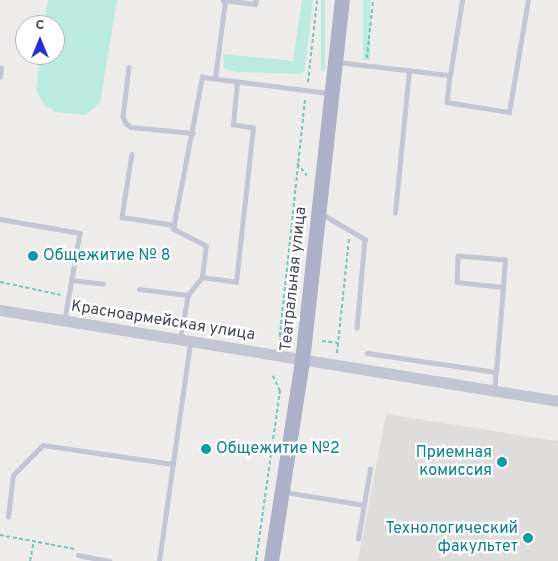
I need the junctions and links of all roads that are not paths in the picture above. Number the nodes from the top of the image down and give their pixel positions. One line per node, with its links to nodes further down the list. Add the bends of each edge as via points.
1 (223, 0): 2 (lane, via 256,4); 12 (lane)
2 (256, 0)
3 (342, 0): 6 (main road, Театральная улица)
4 (462, 0): 10 (lane)
5 (528, 0): 10 (lane, via 509,112 448,102)
6 (335, 62): 9 (lane); 14 (main road, Театральная улица)
7 (1, 68): 11 (lane)
8 (129, 68): 15 (lane, via 123,117 126,123 131,127)
9 (409, 71): 10 (lane); 18 (lane)
10 (450, 75)
11 (0, 77)
12 (215, 78): 13 (lane); 15 (lane, via 202,77)
13 (237, 82): 14 (lane); 21 (lane, via 233,125 253,128 236,282)
14 (331, 94): 17 (main road, Театральная улица)
15 (193, 133): 20 (lane)
16 (132, 154): 20 (lane, via 122,217)
17 (318, 212): 29 (lane, via 365,239); 32 (main road, Театральная улица)
18 (395, 213)
19 (0, 219): 22 (lane, via 80,233)
20 (174, 224): 21 (lane, via 173,229 206,246)
21 (202, 277): 26 (lane)
22 (72, 280): 23 (lane); 28 (lane)
23 (103, 284)
24 (503, 287): 24 (lane, via 505,260 458,256 457,282); 33 (lane)
25 (138, 289): 26 (lane)
26 (188, 295): 30 (lane)
27 (0, 310): 28 (street, Красноармейская улица)
28 (64, 321): 30 (street, Красноармейская улица)
29 (357, 328)
30 (185, 341): 32 (street, Красноармейская улица); 36 (lane)
31 (367, 353): 33 (lane)
32 (302, 361): 34 (street, Красноармейская улица); 38 (main road, Театральная улица)
33 (496, 372): 34 (lane)
34 (495, 391): 35 (street, Красноармейская улица)
35 (558, 401)
36 (172, 464): 40 (lane, via 43,445 13,476); 44 (lane)
37 (370, 469): 39 (lane)
38 (282, 491): 39 (lane); 45 (main road, Театральная улица)
39 (364, 505): 41 (lane)
40 (8, 517)
41 (358, 538)
42 (78, 555): 43 (lane)
43 (109, 561)
44 (159, 561)
45 (269, 561)

